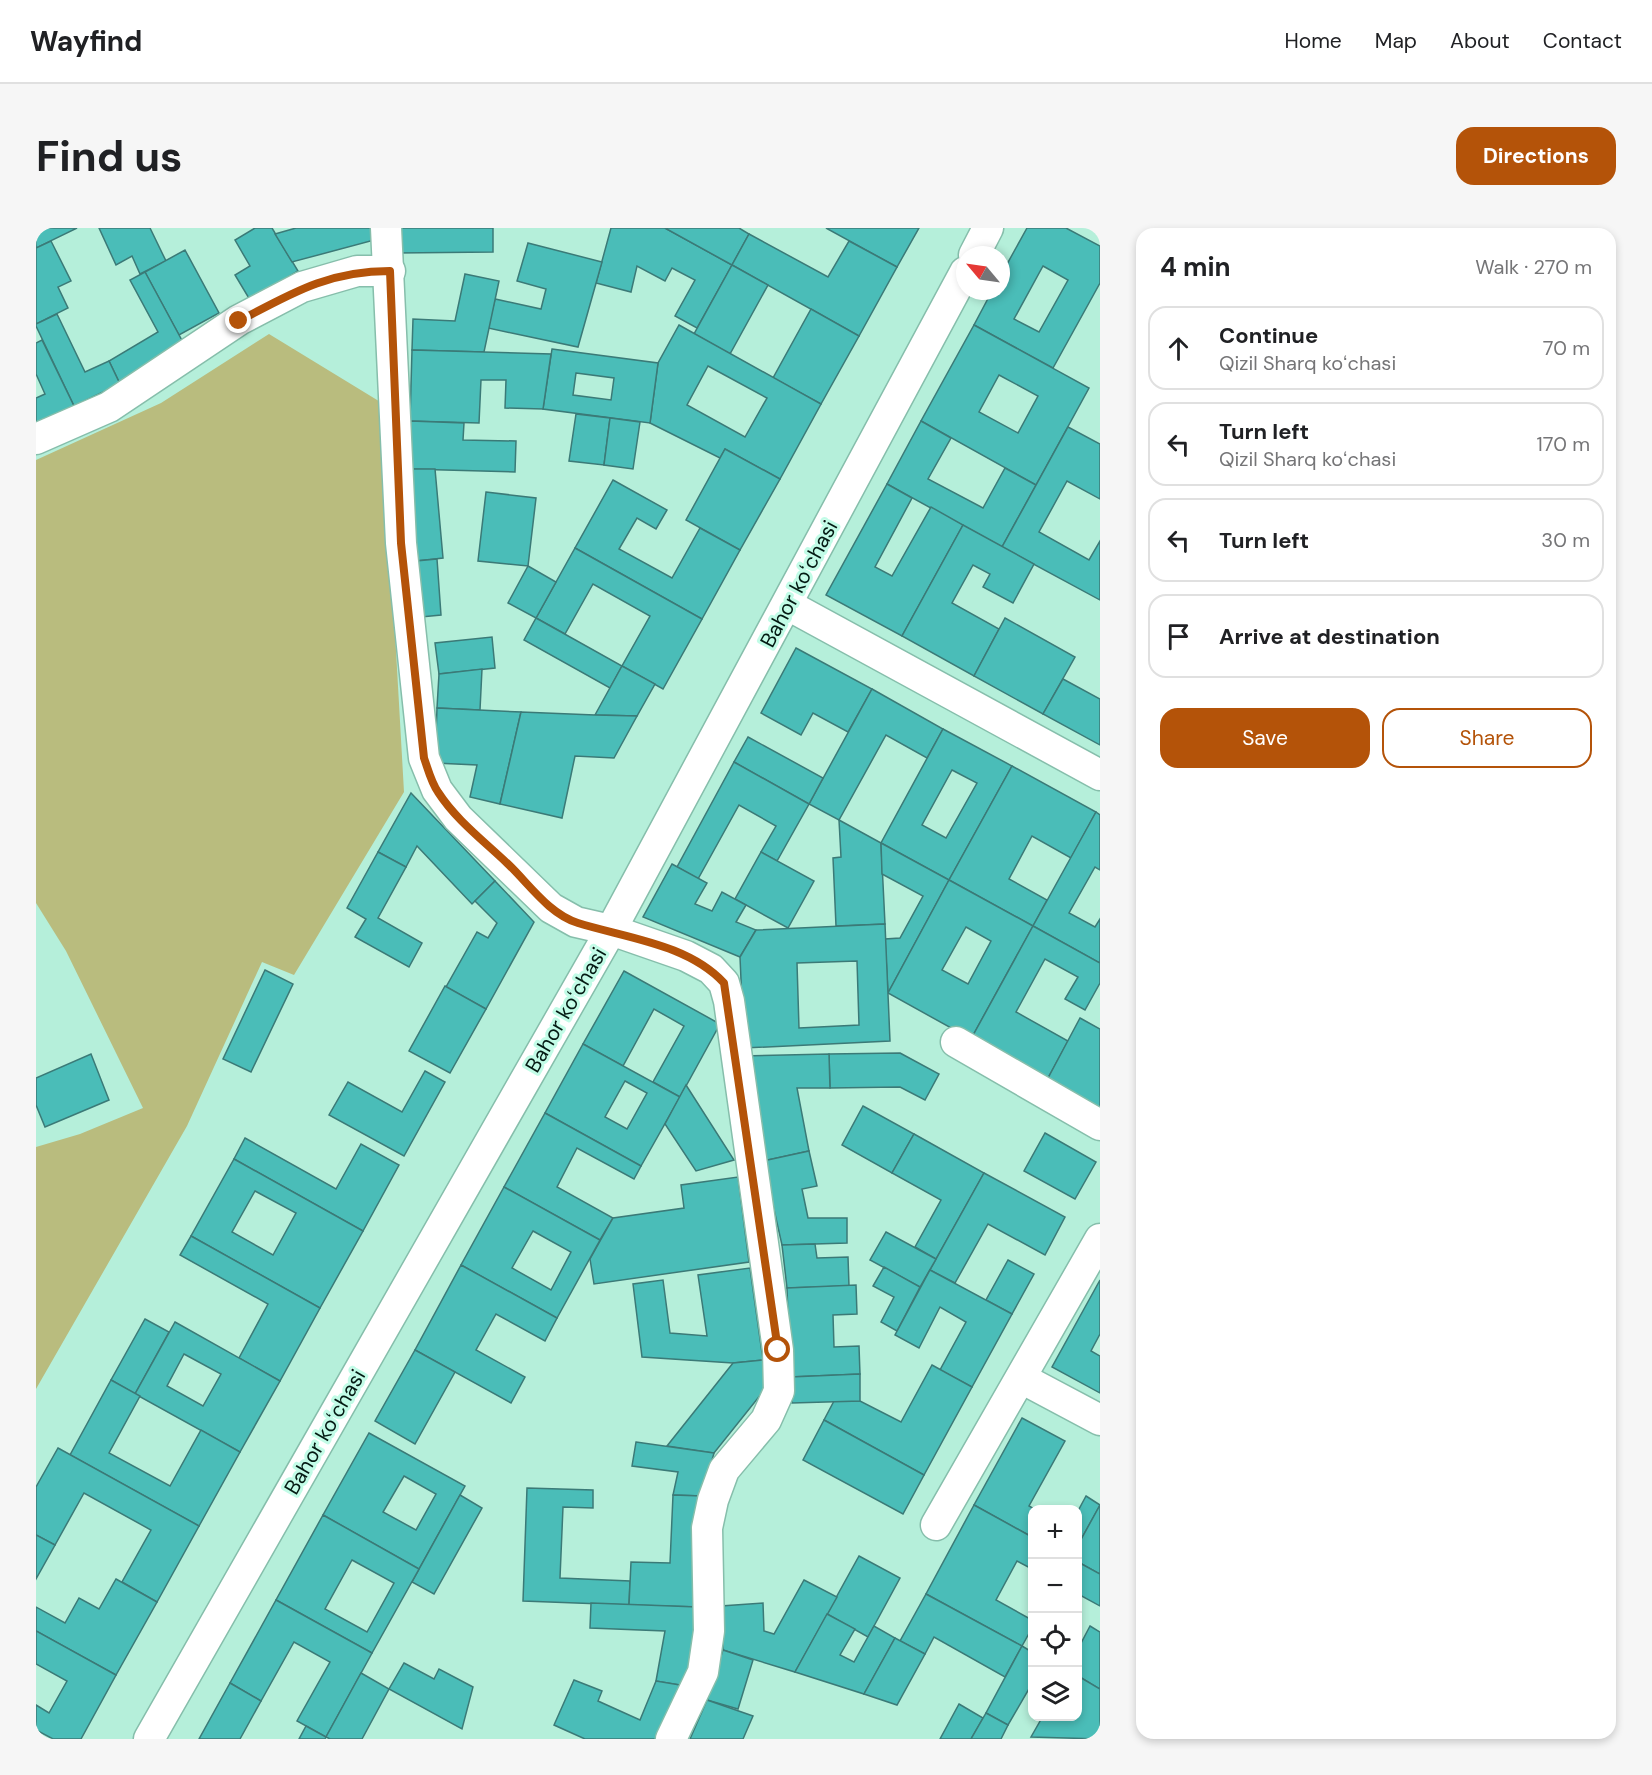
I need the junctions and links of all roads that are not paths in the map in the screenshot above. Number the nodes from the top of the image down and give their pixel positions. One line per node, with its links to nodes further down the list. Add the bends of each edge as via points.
1 (386, 228): 4 (street)
2 (988, 228): 3 (street)
3 (979, 246)
4 (390, 271): 6 (street, via 357,271 302,287 239,321 109,407); 9 (street, via 401,543 424,758 437,790 458,818 551,908 576,922)
5 (956, 289): 7 (street, Bahor koʻchasi)
6 (36, 439)
7 (788, 605): 8 (street); 9 (street, Bahor koʻchasi)
8 (1100, 775)
9 (611, 930): 16 (street, Bahor koʻchasi); 17 (street, via 686,956 711,969 724,983 778,1350 779,1391 766,1420 724,1470 713,1500 708,1528 709,1631 703,1672)
10 (956, 1042): 11 (street)
11 (1100, 1125)
12 (1100, 1239): 13 (street)
13 (1021, 1378): 14 (street); 15 (street)
14 (1100, 1420)
15 (936, 1525)
16 (149, 1739)
17 (671, 1739)

